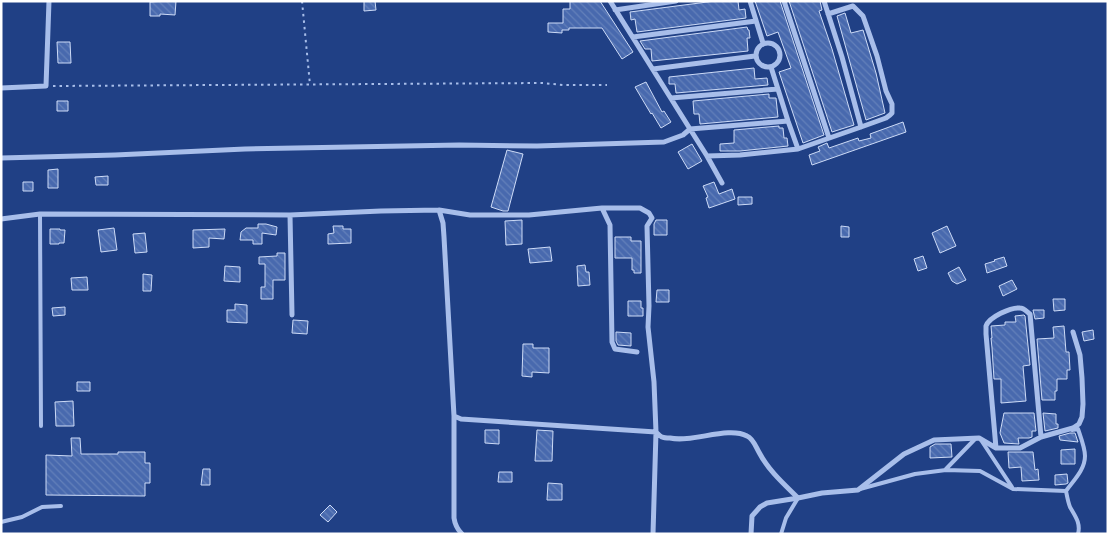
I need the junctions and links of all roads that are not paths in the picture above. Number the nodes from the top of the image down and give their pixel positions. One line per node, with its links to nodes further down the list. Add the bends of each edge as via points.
1 (49, 1): 15 (street, via 46,86)
2 (610, 1): 7 (street)
3 (676, 1): 7 (street)
4 (750, 1): 9 (street)
5 (784, 1): 21 (street)
6 (824, 1): 8 (street)
7 (616, 10): 10 (street)
8 (828, 14): 19 (street); 19 (street, via 853,6 863,16 892,104 892,113 886,118)
9 (756, 21): 10 (street); 11 (street)
10 (633, 37): 14 (street)
11 (763, 43): 12 (street); 13 (street, via 774,44 780,54 779,60)
12 (755, 56): 13 (street, via 760,66); 14 (street)
13 (771, 67): 16 (street)
14 (653, 69): 17 (street)
15 (1, 88)
16 (778, 89): 17 (street); 18 (street)
17 (671, 98): 20 (street)
18 (788, 120): 20 (street); 22 (street)
19 (861, 127): 21 (street)
20 (690, 129): 23 (street); 24 (street, via 664,142 254,149)
21 (829, 138): 22 (street)
22 (798, 149): 23 (street)
23 (706, 156): 25 (street)
24 (1, 158)
25 (722, 183)
26 (602, 208): 27 (street, via 529,215 470,215); 33 (street, via 610,225 612,342 615,349); 36 (street, via 640,208 652,218 647,226 648,327)
27 (438, 210): 29 (street); 34 (street, via 443,223)
28 (40, 214): 29 (street); 30 (street); 35 (lane)
29 (290, 216): 31 (street)
30 (1, 219)
31 (292, 315)
32 (1073, 332): 37 (street, via 1080,355 1082,417 1079,424)
33 (637, 352)
34 (454, 416): 36 (street); 48 (street, via 454,518)
35 (41, 426)
36 (656, 432): 45 (street, via 675,440 735,432 746,435 767,466); 49 (street)
37 (1062, 432): 38 (street); 44 (lane, via 1078,429 1085,455 1080,472)
38 (1041, 437): 40 (street, via 1020,448); 40 (street, via 1030,314 1017,308 994,316 986,326)
39 (978, 438): 40 (street); 41 (lane); 42 (lane); 43 (street, via 934,440 904,454)
40 (996, 448)
41 (946, 470): 42 (lane, via 980,471); 43 (lane, via 915,474)
42 (1013, 489): 44 (lane)
43 (858, 490): 45 (street)
44 (1066, 491): 52 (lane, via 1076,515)
45 (798, 498): 50 (street, via 760,507 752,516); 51 (lane)
46 (61, 506): 47 (lane, via 42,507 22,517)
47 (1, 522)
48 (462, 534)
49 (653, 534)
50 (751, 534)
51 (781, 534)
52 (1078, 534)

